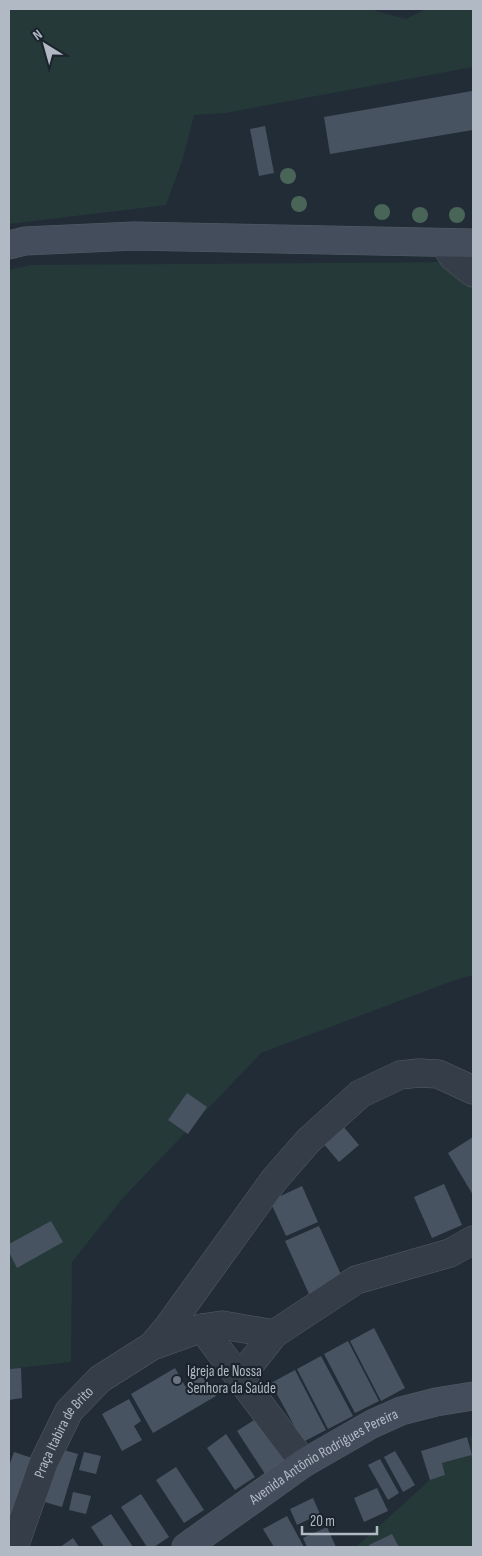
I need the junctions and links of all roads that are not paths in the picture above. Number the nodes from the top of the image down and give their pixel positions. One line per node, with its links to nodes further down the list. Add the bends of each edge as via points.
1 (444, 243): 2 (street); 3 (street, via 134,236 25,241); 4 (street, via 453,257)
2 (473, 243)
3 (9, 245)
4 (473, 273)
5 (473, 1090): 9 (street, via 438,1074 419,1073 400,1075 360,1094 308,1141 274,1180)
6 (462, 1246): 8 (street, via 356,1280)
7 (202, 1328): 8 (street, via 222,1325); 9 (street); 10 (street)
8 (274, 1334): 10 (street)
9 (152, 1346): 13 (street, Praça Itabira de Brito, via 100,1379 69,1411 44,1462)
10 (240, 1377): 12 (street)
11 (473, 1396): 12 (street, Avenida Antônio Rodrigues Pereira, via 401,1411)
12 (304, 1463): 14 (street, Avenida Antônio Rodrigues Pereira)
13 (14, 1547)
14 (186, 1547)

